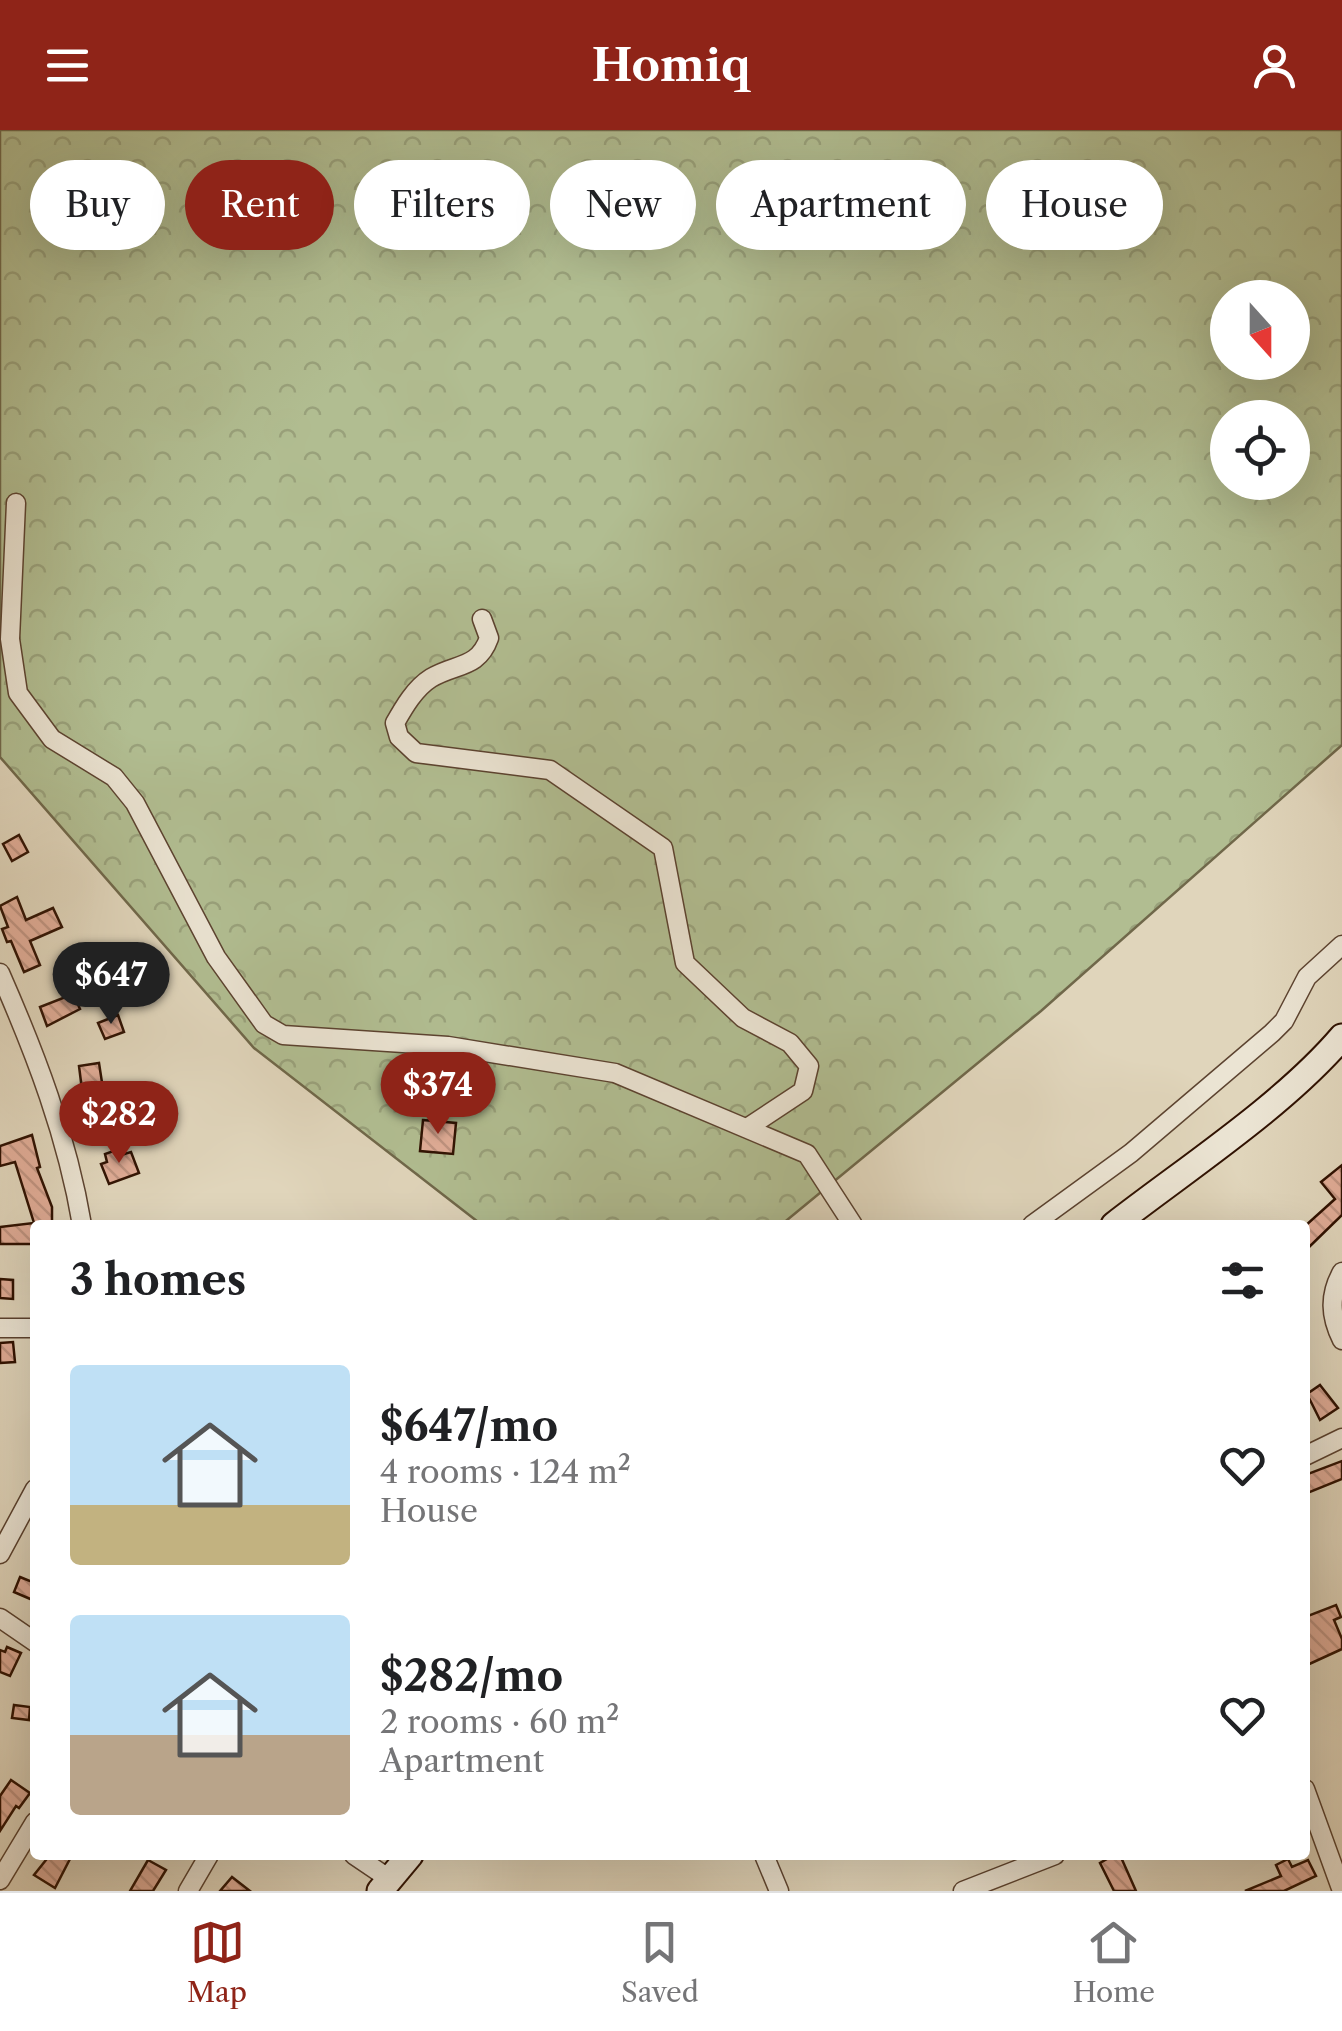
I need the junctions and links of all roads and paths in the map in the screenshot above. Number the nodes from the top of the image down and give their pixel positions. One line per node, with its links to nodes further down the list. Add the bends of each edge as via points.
1 (16, 503): 6 (street, via 10,639 18,693 52,739 114,777 135,803 216,957 264,1024 283,1035 448,1046 615,1073)
2 (482, 619): 6 (street, via 489,638 484,653 419,690 395,723 399,738 416,753 550,770 664,848 685,963 743,1018 790,1043 809,1066 803,1091)
3 (1342, 946): 9 (street, via 1307,977 1272,1033 1131,1153)
4 (0, 973): 7 (street, via 45,1082)
5 (1342, 1037): 10 (main road, via 1271,1104)
6 (747, 1128): 8 (street, via 807,1154)
7 (81, 1220)
8 (851, 1220)
9 (1039, 1220)
10 (1120, 1220)
11 (1342, 1272): 14 (street, via 1331,1292)
12 (0, 1328): 13 (street)
13 (30, 1328)
14 (1342, 1340)
15 (1342, 1438): 16 (street)
16 (1310, 1454)
17 (30, 1498): 18 (street)
18 (0, 1554)
19 (0, 1618): 20 (street)
20 (30, 1639)
21 (1310, 1799): 23 (street)
22 (30, 1830): 29 (street)
23 (1333, 1843): 34 (street)
24 (206, 1860): 31 (street)
25 (359, 1860): 30 (street)
26 (406, 1860): 30 (main road)
27 (766, 1860): 32 (street)
28 (1043, 1860): 33 (street)
29 (0, 1880)
30 (384, 1885)
31 (188, 1891)
32 (779, 1891)
33 (963, 1891)
34 (1342, 1891)

